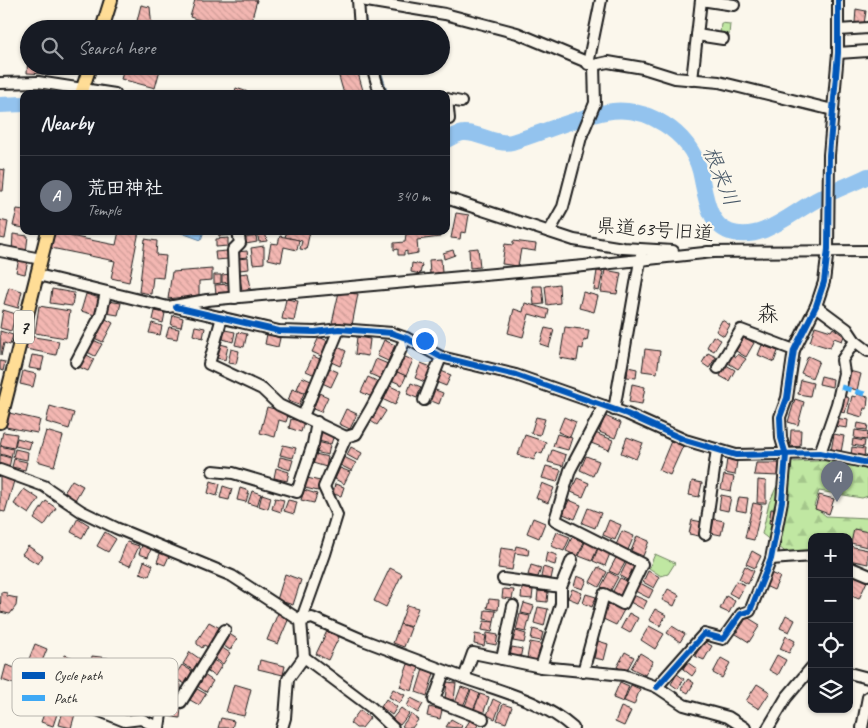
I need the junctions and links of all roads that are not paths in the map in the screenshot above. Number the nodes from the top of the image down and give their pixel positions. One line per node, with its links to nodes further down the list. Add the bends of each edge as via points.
1 (110, 0): 7 (main road)
2 (360, 0): 8 (street); 15 (street, via 445,14 517,33)
3 (601, 0): 15 (street)
4 (701, 0): 6 (street); 11 (street)
5 (838, 0): 10 (street)
6 (734, 5)
7 (104, 20)
8 (360, 20)
9 (868, 28): 10 (street)
10 (840, 30): 14 (street)
11 (697, 35): 12 (street); 18 (street)
12 (723, 39)
13 (868, 51): 14 (street)
14 (838, 53): 25 (street)
15 (591, 64): 18 (street, via 608,62); 27 (street, via 595,103 581,138 571,183)
16 (87, 75): 21 (main road)
17 (375, 75): 22 (street)
18 (692, 80): 25 (street, via 719,82)
19 (0, 83): 20 (street, via 38,82)
20 (77, 90)
21 (82, 90)
22 (379, 90)
23 (450, 100): 24 (street)
24 (461, 102)
25 (833, 110): 30 (street)
26 (450, 199): 27 (street, 県道63号旧道)
27 (549, 232): 33 (street, 県道63号旧道)
28 (47, 235): 34 (main road, 7)
29 (239, 235): 37 (street, via 240,243 233,250)
30 (828, 249): 31 (street, 県道63号旧道); 33 (street, 県道63号旧道); 38 (street, via 824,282)
31 (868, 251)
32 (0, 252): 34 (street)
33 (641, 255): 37 (street); 50 (street)
34 (41, 260): 35 (main road, 7)
35 (38, 275): 36 (street); 52 (main road, 7)
36 (106, 292): 39 (street); 47 (street, via 101,315)
37 (235, 298): 39 (street)
38 (816, 306): 43 (street, via 847,328); 44 (street)
39 (176, 307): 40 (street)
40 (222, 317): 41 (street, via 279,331); 51 (street, via 209,364 262,389 279,405)
41 (339, 329): 42 (street); 51 (street)
42 (406, 338): 46 (street); 54 (street, via 379,398 356,434)
43 (855, 341): 45 (street); 56 (street, via 842,360 844,373 837,404)
44 (794, 350): 48 (street, via 742,330); 57 (street, via 787,398 780,417)
45 (868, 351)
46 (441, 357): 49 (street); 50 (street, via 516,375)
47 (76, 362)
48 (718, 368)
49 (424, 400)
50 (609, 408): 55 (street); 77 (street, via 570,470 554,520 642,564 623,604 604,594)
51 (303, 416): 53 (street)
52 (0, 422)
53 (317, 422): 54 (street); 60 (street, via 297,492 233,473)
54 (346, 436): 70 (street, via 324,487 336,515)
55 (717, 450): 57 (street, via 736,455); 61 (street)
56 (820, 453): 57 (street); 58 (street)
57 (786, 455): 63 (street, via 782,501)
58 (868, 462)
59 (0, 470): 70 (street, via 44,486 81,511 116,528 232,576)
60 (213, 471)
61 (706, 534)
62 (808, 556): 63 (street)
63 (771, 559): 81 (street, via 750,611 741,614 723,639 704,634)
64 (572, 560): 68 (street)
65 (853, 569): 66 (street)
66 (868, 575)
67 (503, 579): 68 (street)
68 (561, 587): 74 (street, via 560,604)
69 (513, 606): 73 (street)
70 (301, 622): 72 (street); 76 (street, via 312,618)
71 (225, 630): 83 (street, via 181,702)
72 (304, 657): 86 (street, via 372,708); 88 (street, via 288,679)
73 (502, 659): 74 (street); 79 (street, via 473,653)
74 (541, 667): 77 (street)
75 (811, 668): 91 (street, via 786,698)
76 (444, 672): 79 (street); 85 (street, via 434,700)
77 (583, 672): 81 (street, via 624,675)
78 (853, 674): 80 (street)
79 (464, 678): 89 (street, via 534,704)
80 (868, 678)
81 (657, 687): 90 (street, via 684,704 728,717)
82 (868, 697): 92 (street)
83 (178, 702)
84 (113, 716): 87 (street, via 125,721 141,719)
85 (483, 718)
86 (387, 726)
87 (159, 728)
88 (282, 728)
89 (573, 728)
90 (745, 728)
91 (768, 728)
92 (862, 728)

